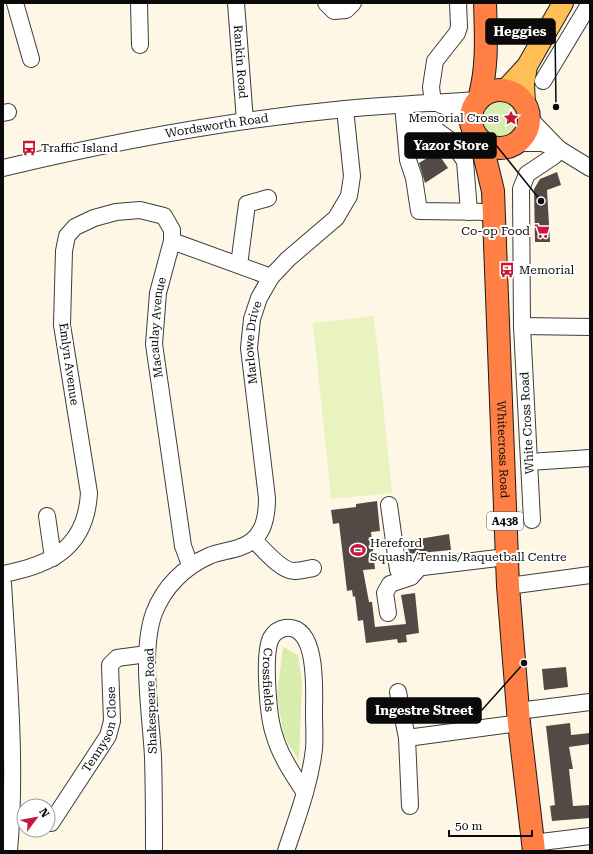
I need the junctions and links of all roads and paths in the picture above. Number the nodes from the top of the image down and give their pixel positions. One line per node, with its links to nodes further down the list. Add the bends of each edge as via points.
1 (15, 3): 12 (street)
2 (139, 3): 10 (street)
3 (236, 3): 21 (street, Rankin Road)
4 (326, 3): 5 (street, via 334,11 346,10)
5 (353, 3)
6 (458, 3): 17 (street, via 457,33 435,61 432,74)
7 (485, 3): 11 (highway, A438)
8 (563, 3): 13 (main road)
9 (590, 3): 14 (street)
10 (140, 45)
11 (487, 56): 15 (highway, A438, via 492,75); 16 (highway, A438)
12 (31, 59)
13 (527, 66): 15 (main road); 20 (main road, via 524,84)
14 (543, 81)
15 (503, 90): 16 (highway, via 490,92); 20 (highway, A438, via 514,94)
16 (479, 100): 17 (street, Wordsworth Road); 23 (highway, A438, via 471,115)
17 (433, 103): 18 (street, Wordsworth Road); 23 (street, Wordsworth Road, via 461,113)
18 (403, 105): 19 (street, Wordsworth Road); 22 (street)
19 (345, 109): 21 (street, Wordsworth Road); 34 (street, Marlowe Drive, via 352,176 349,196 336,218)
20 (527, 111): 24 (highway, A438, via 527,132); 25 (street)
21 (245, 121): 26 (street, Wordsworth Road, via 87,148)
22 (406, 132): 30 (street, via 436,130 451,140 465,161); 30 (street, via 408,160 419,210)
23 (476, 133): 24 (highway, via 494,148); 28 (highway, Whitecross Road / A438)
24 (514, 145): 25 (street, via 542,143); 28 (highway, Whitecross Road / A438, via 500,169)
25 (559, 149): 27 (street); 35 (street, White Cross Road, via 554,156 527,174 521,189)
26 (3, 168)
27 (590, 168)
28 (492, 191): 31 (highway, Whitecross Road / A438)
29 (268, 198): 33 (street, via 246,204)
30 (469, 212): 31 (street)
31 (493, 212): 38 (highway, Whitecross Road / A438)
32 (172, 241): 33 (street); 46 (street, Emlyn Avenue, via 172,230 164,216 140,210 116,212 94,218 75,227 67,236 64,251 62,325 89,493 89,507 79,532 64,551); 47 (street, Macaulay Avenue, via 158,293 154,344 183,546)
33 (239, 265): 34 (street)
34 (271, 277): 44 (street, Marlowe Drive, via 259,298 252,319 249,348 267,498 264,527)
35 (522, 326): 36 (street); 37 (street, White Cross Road)
36 (590, 327)
37 (525, 393): 38 (street); 40 (street, White Cross Road)
38 (500, 394): 45 (highway, Whitecross Road / A438)
39 (590, 458): 40 (street)
40 (529, 462): 43 (street, White Cross Road)
41 (389, 506): 49 (street, via 398,570)
42 (47, 516): 46 (street)
43 (532, 520)
44 (254, 540): 47 (street, via 240,548 211,555); 48 (street, via 287,569 293,571)
45 (506, 557): 49 (street); 53 (highway, Whitecross Road / A438)
46 (53, 558): 50 (street, Emlyn Avenue, via 26,570)
47 (190, 565): 55 (street, Shakespeare Road, via 167,589 154,613)
48 (313, 568)
49 (418, 568): 54 (street, via 411,577 390,584 385,593)
50 (3, 574)
51 (590, 575): 53 (street)
52 (3, 582): 56 (street)
53 (508, 586): 60 (highway, Whitecross Road / A438)
54 (388, 612)
55 (147, 654): 64 (street, Tennyson Close, via 118,658 110,665 112,722 108,736); 68 (street, Shakespeare Road, via 153,758)
56 (6, 682): 59 (street)
57 (398, 692): 61 (street)
58 (590, 702): 60 (street)
59 (6, 707): 67 (street, via 12,788)
60 (518, 717): 61 (street); 66 (highway, Whitecross Road / A438)
61 (407, 738): 63 (street)
62 (305, 792): 62 (street, Crossfields, via 284,760 274,734 268,702 267,668 271,639 276,631 286,628 296,630 304,636 312,654 315,674 314,749); 69 (street, Crossfields)
63 (410, 806)
64 (56, 815)
65 (590, 836): 66 (street)
66 (534, 847)
67 (8, 851)
68 (154, 851)
69 (286, 851)

